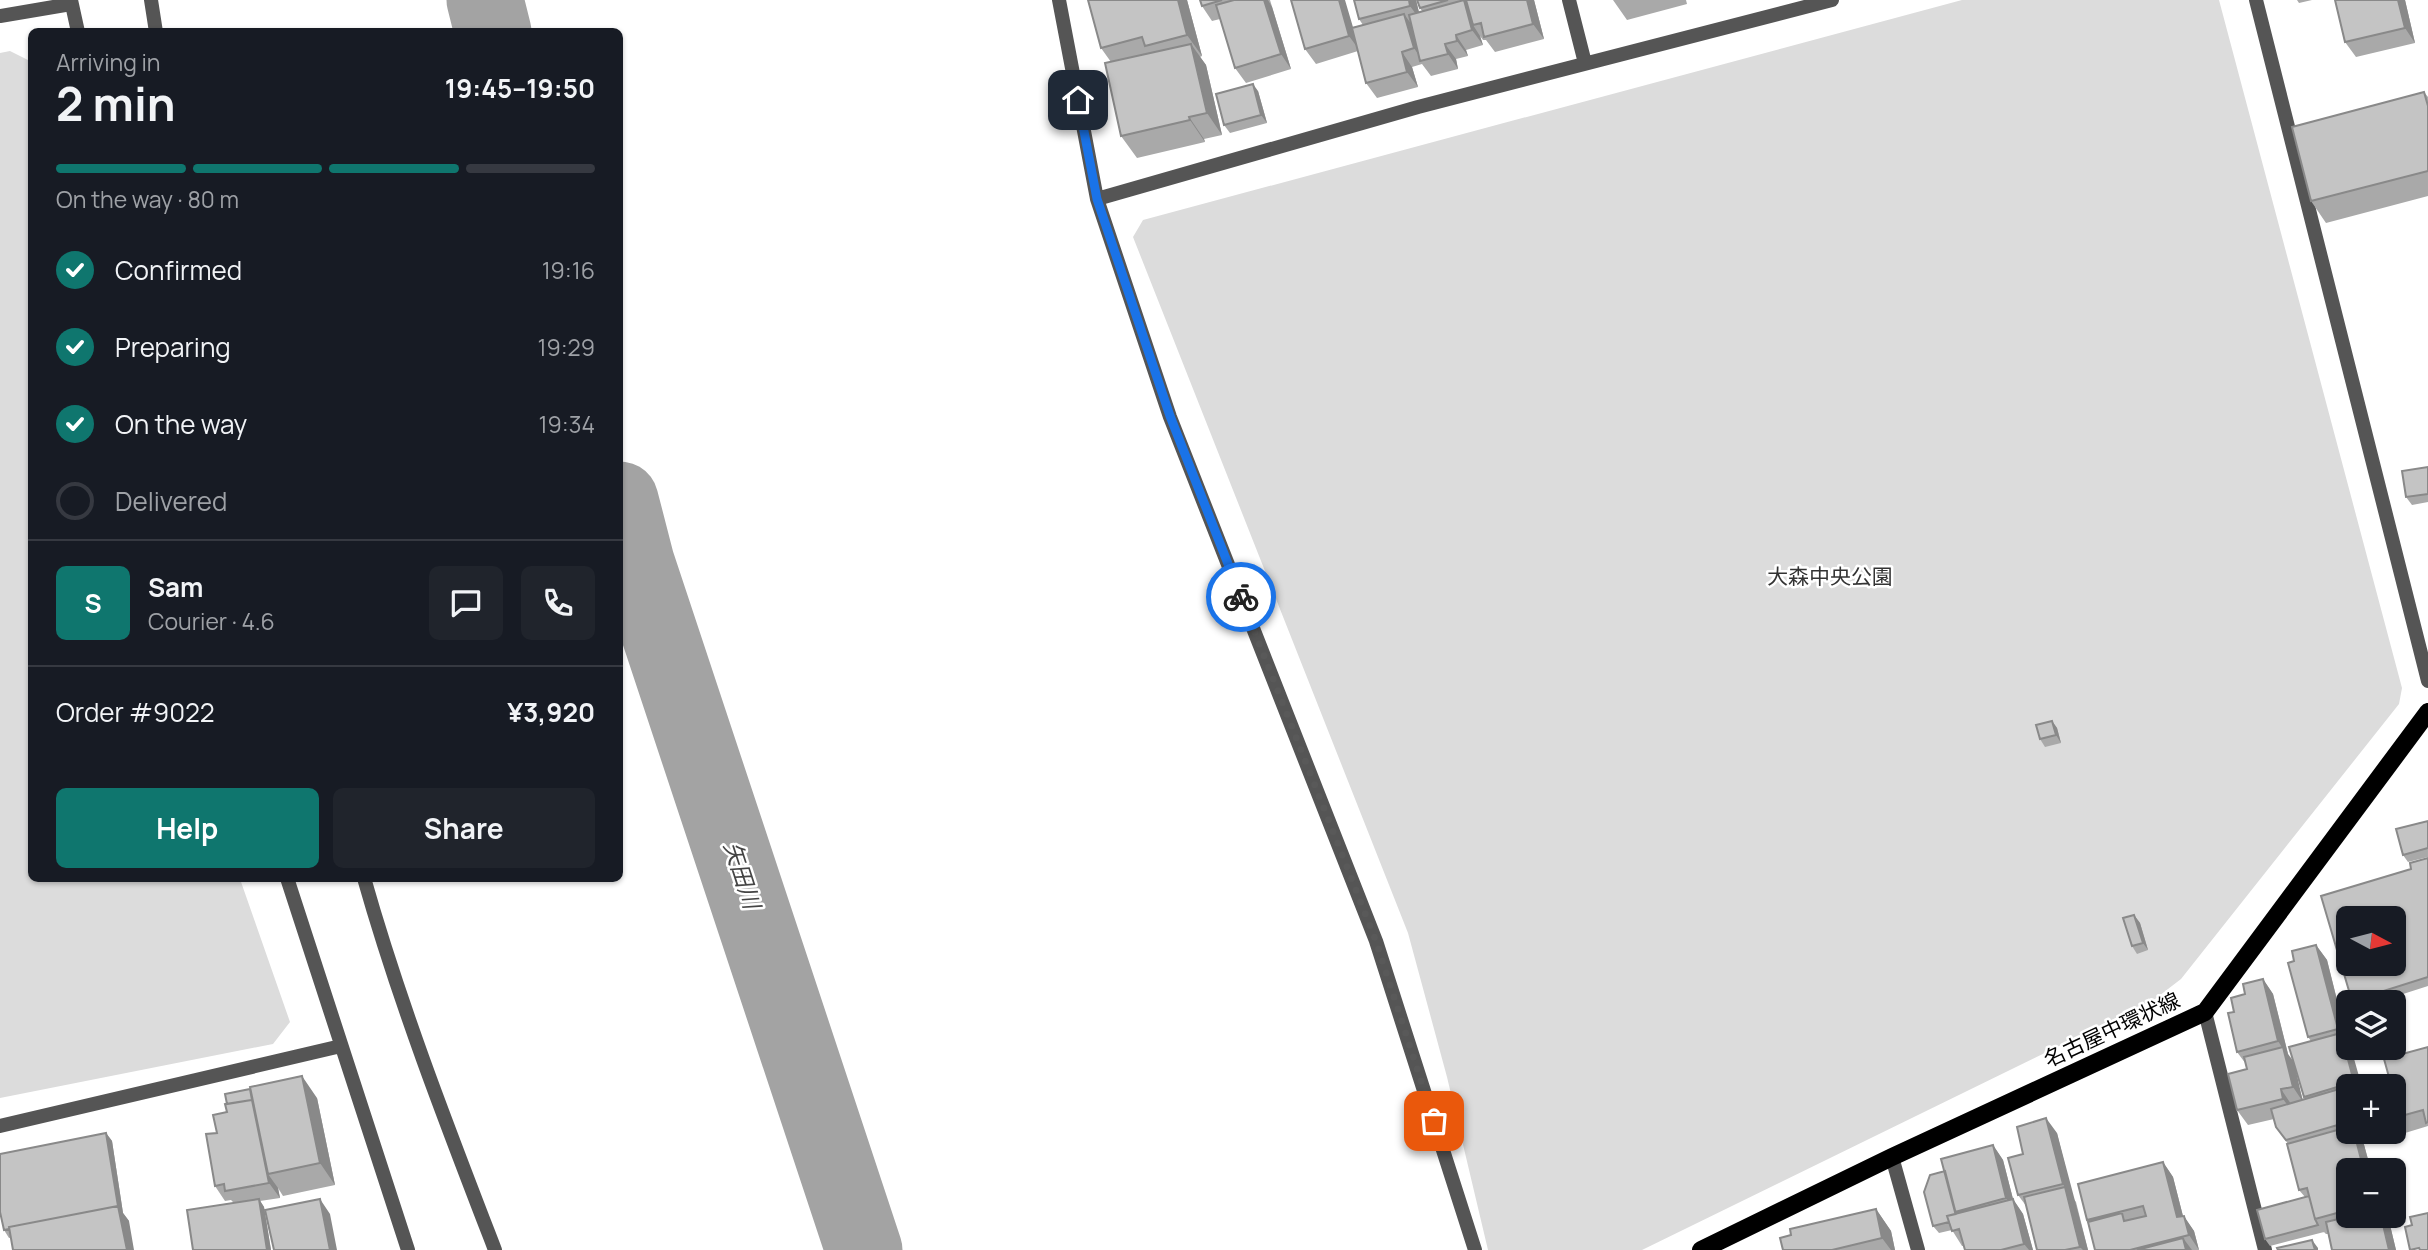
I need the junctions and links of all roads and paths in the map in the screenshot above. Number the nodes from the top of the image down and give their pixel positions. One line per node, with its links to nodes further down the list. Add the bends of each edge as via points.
1 (151, 0): 9 (street)
2 (1059, 0): 11 (street)
3 (1569, 0): 10 (street)
4 (1832, 0): 10 (street)
5 (2256, 0): 12 (street)
6 (71, 2): 7 (street); 8 (street)
7 (0, 16)
8 (77, 28)
9 (155, 28)
10 (1585, 63): 11 (street)
11 (1097, 199): 22 (street, via 1170,416 1376,941)
12 (2428, 681)
13 (2428, 712): 16 (main road, 名古屋中環状線)
14 (288, 882): 17 (street)
15 (365, 882): 21 (street, via 387,958)
16 (2206, 1012): 19 (main road, 名古屋中環状線); 25 (street)
17 (341, 1046): 18 (street); 20 (street)
18 (0, 1126)
19 (1892, 1157): 23 (main road, 名古屋中環状線); 24 (street)
20 (408, 1250)
21 (495, 1250)
22 (1475, 1250)
23 (1701, 1250)
24 (1918, 1250)
25 (2265, 1250)

